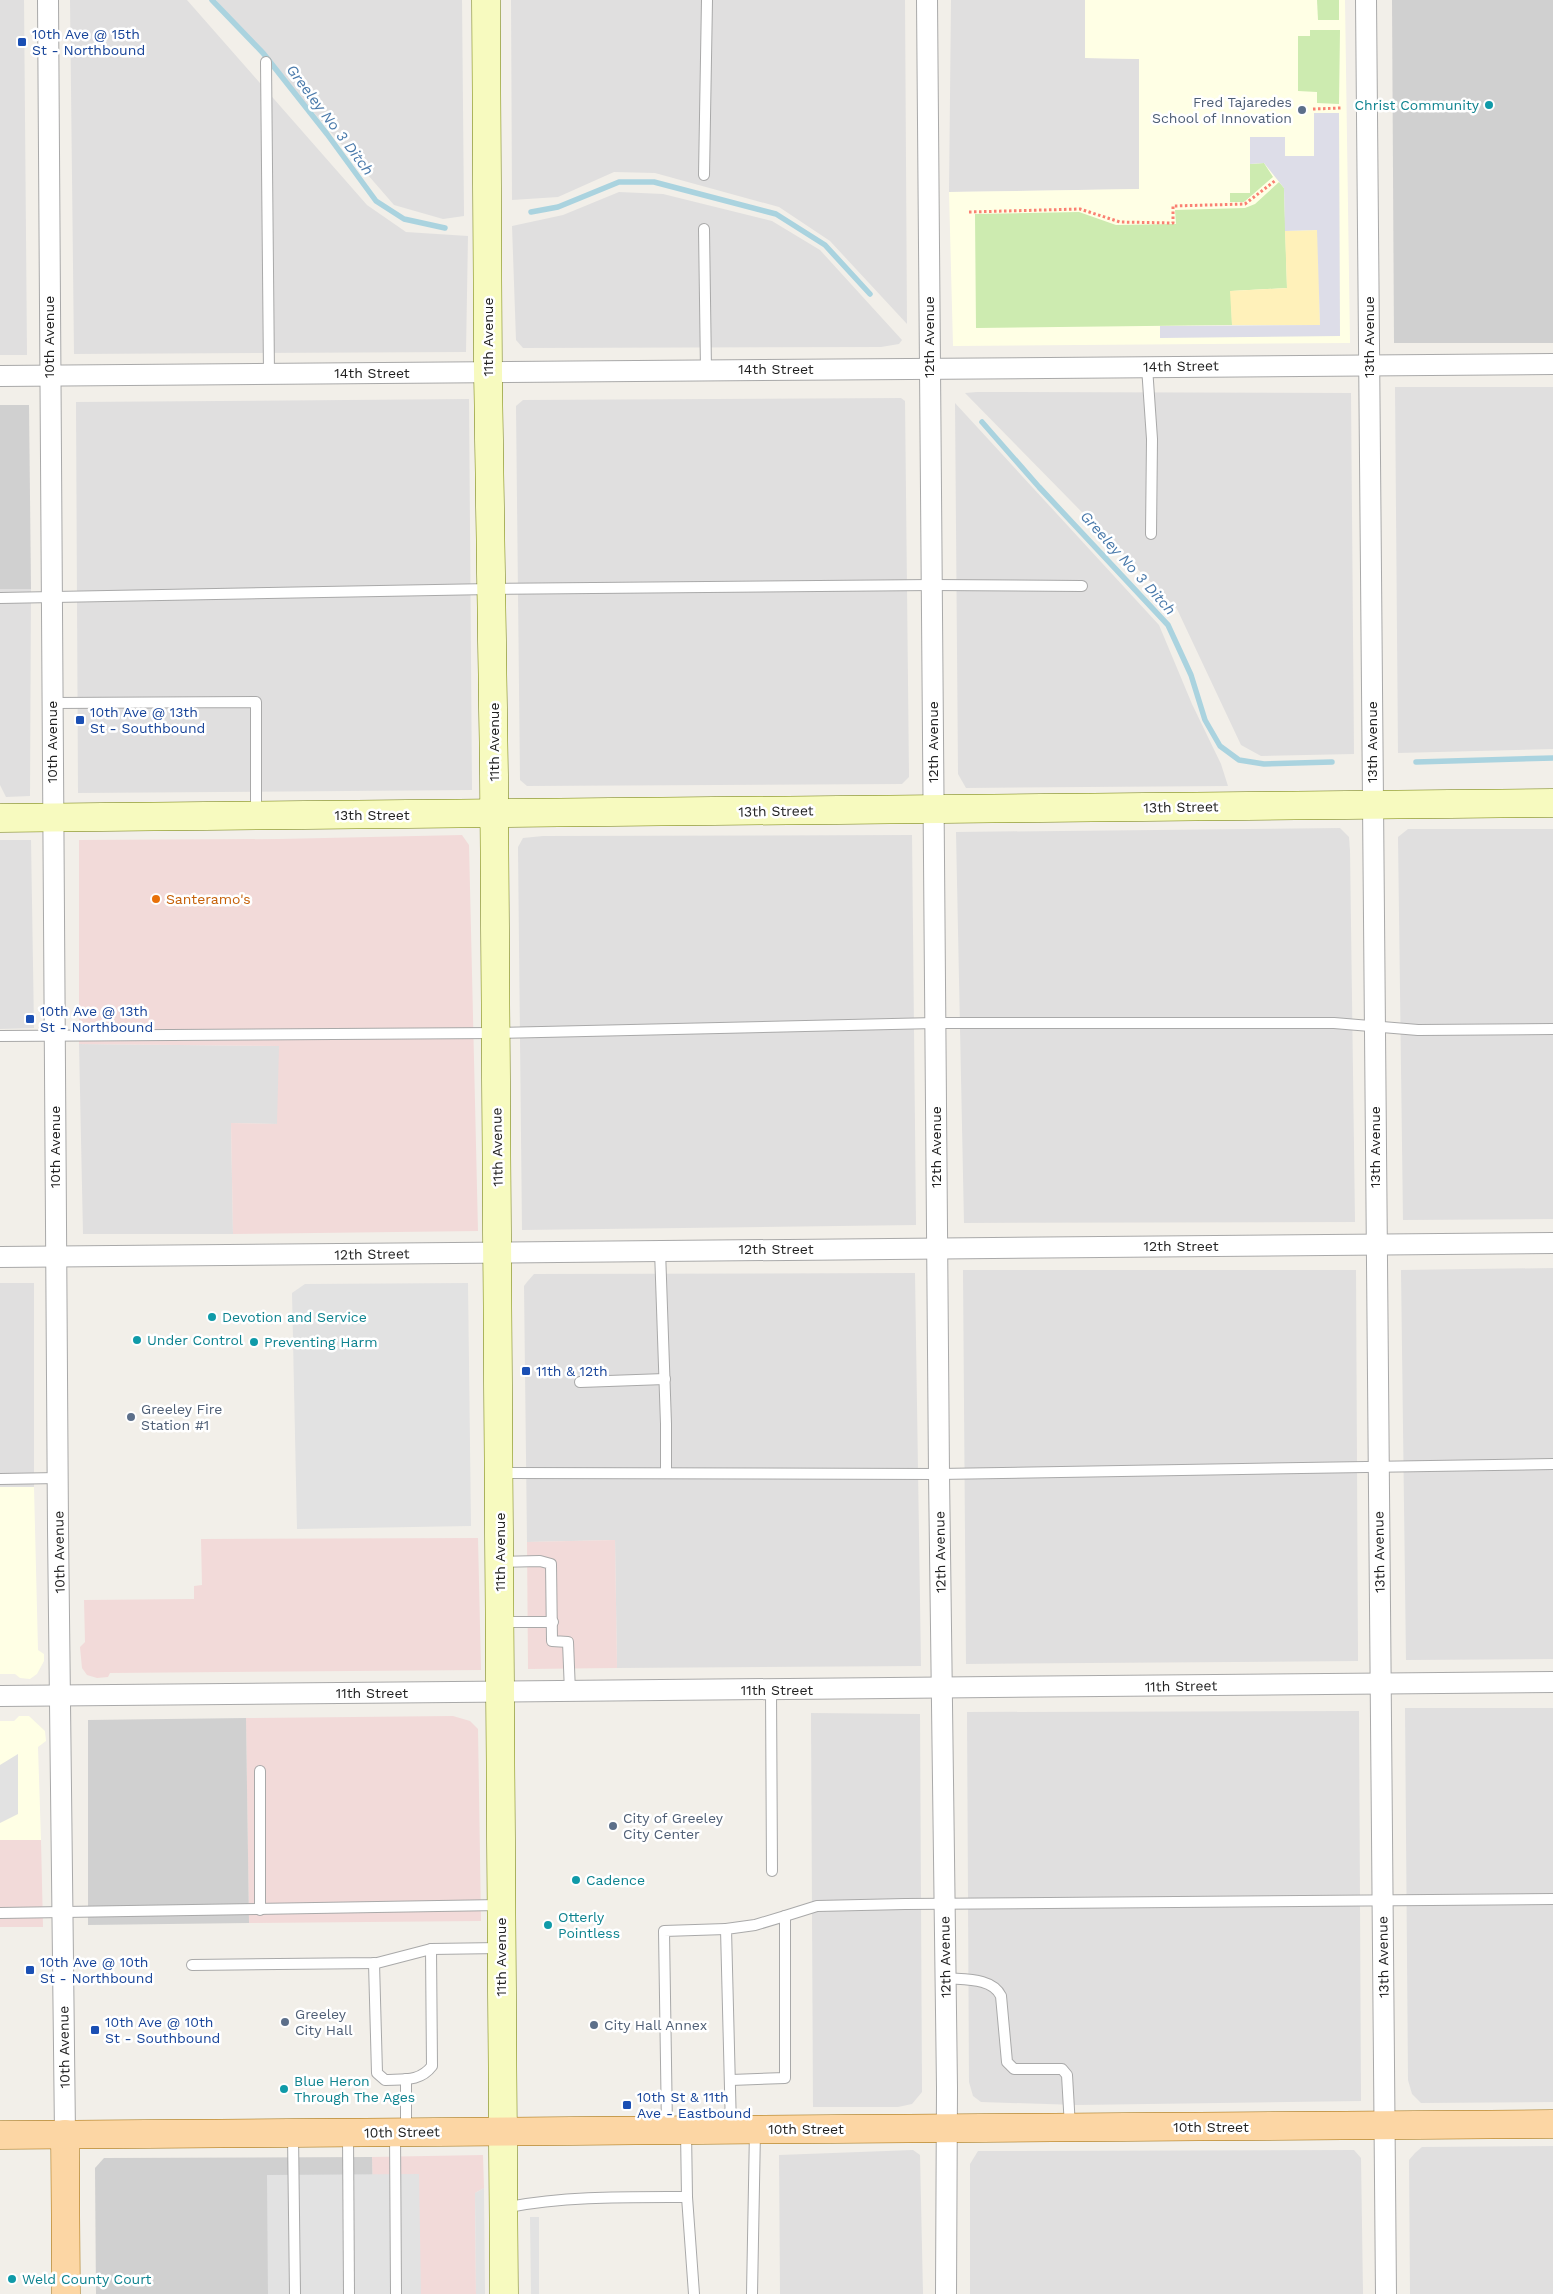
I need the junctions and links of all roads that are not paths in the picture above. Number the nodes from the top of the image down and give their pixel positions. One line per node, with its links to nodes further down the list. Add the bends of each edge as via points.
1 (48, 0): 17 (street, 10th Avenue)
2 (486, 0): 14 (main road, 11th Avenue)
3 (707, 0): 7 (lane)
4 (927, 0): 12 (street, 12th Avenue)
5 (1366, 0): 11 (street, 13th Avenue)
6 (266, 62): 15 (lane)
7 (704, 175)
8 (704, 229): 13 (lane)
9 (1553, 364): 11 (street, 14th Street)
10 (1148, 366): 11 (street, 14th Street); 12 (street, 14th Street); 18 (lane, via 1152,439)
11 (1369, 366): 26 (street, 13th Avenue)
12 (930, 368): 13 (street, 14th Street); 19 (street, 12th Avenue)
13 (706, 370): 14 (street, 14th Street)
14 (488, 372): 15 (street, 14th Street); 21 (main road, 11th Avenue)
15 (269, 374): 17 (street, 14th Street)
16 (0, 376): 17 (street, 14th Street)
17 (49, 376): 23 (street, 10th Avenue)
18 (1151, 534)
19 (932, 585): 20 (lane); 21 (lane); 27 (street, 12th Avenue)
20 (1082, 586)
21 (491, 589): 23 (lane); 28 (main road, 11th Avenue)
22 (0, 598): 23 (lane)
23 (51, 598): 24 (street, 10th Avenue)
24 (52, 703): 29 (lane, via 256,702); 31 (street, 10th Avenue)
25 (1553, 803): 26 (main road, 13th Street)
26 (1372, 805): 27 (main road, 13th Street); 33 (street, 13th Avenue)
27 (934, 810): 28 (main road, 13th Street); 32 (street, 12th Avenue)
28 (494, 814): 29 (main road, 13th Street); 35 (main road, 11th Avenue)
29 (256, 816): 31 (main road, 13th Street)
30 (0, 818): 31 (main road, 13th Street)
31 (53, 818): 36 (street, 10th Avenue)
32 (935, 1023): 33 (lane, via 1324,1023); 35 (lane); 40 (street, 12th Avenue)
33 (1375, 1026): 34 (lane, via 1418,1030); 39 (street, 13th Avenue)
34 (1553, 1029)
35 (496, 1033): 36 (lane); 42 (main road, 11th Avenue)
36 (54, 1035): 37 (lane); 43 (street, 10th Avenue)
37 (0, 1036)
38 (1553, 1243): 39 (street, 12th Street)
39 (1376, 1245): 40 (street, 12th Street); 48 (street, 13th Avenue)
40 (937, 1248): 41 (street, 12th Street); 51 (street, 12th Avenue)
41 (660, 1250): 42 (street, 12th Street); 45 (lane)
42 (498, 1251): 43 (street, 12th Street); 49 (main road, 11th Avenue)
43 (56, 1256): 44 (street, 12th Street); 52 (street, 10th Avenue)
44 (0, 1257)
45 (665, 1379): 46 (lane); 50 (lane)
46 (580, 1382)
47 (1553, 1464): 48 (lane)
48 (1378, 1466): 51 (lane); 58 (street, 13th Avenue)
49 (499, 1473): 50 (lane); 54 (main road, 11th Avenue)
50 (666, 1473): 51 (lane)
51 (938, 1474): 60 (street, 12th Avenue)
52 (58, 1478): 53 (lane); 64 (street, 10th Avenue)
53 (0, 1479)
54 (500, 1562): 55 (main road, 11th Avenue); 56 (lane, via 540,1561 551,1564)
55 (500, 1622): 56 (lane); 61 (main road, 11th Avenue)
56 (553, 1622): 62 (lane, via 552,1642 568,1642)
57 (1553, 1682): 58 (street, 11th Street)
58 (1380, 1684): 60 (street, 11th Street); 68 (street, 13th Avenue)
59 (771, 1689): 60 (street, 11th Street); 62 (street, 11th Street); 66 (lane)
60 (942, 1689): 69 (street, 12th Avenue)
61 (501, 1692): 62 (street, 11th Street); 64 (street, 11th Street); 70 (main road, 11th Avenue)
62 (570, 1692)
63 (0, 1696): 64 (street, 11th Street)
64 (60, 1696): 72 (street, 10th Avenue)
65 (260, 1770): 71 (lane)
66 (772, 1871)
67 (1553, 1900): 68 (lane)
68 (1383, 1902): 69 (lane); 84 (street, 13th Avenue)
69 (944, 1904): 74 (lane, via 817,1906); 80 (street, 12th Avenue)
70 (501, 1905): 71 (lane); 76 (main road, 11th Avenue)
71 (260, 1910): 72 (lane)
72 (62, 1912): 73 (lane); 93 (street, 10th Avenue)
73 (0, 1913)
74 (785, 1916): 75 (lane); 82 (lane, via 786,2078)
75 (726, 1930): 82 (lane); 89 (lane, via 664,1931)
76 (501, 1948): 77 (lane); 88 (main road, 11th Avenue)
77 (431, 1949): 78 (lane); 81 (lane, via 432,2066 422,2077)
78 (374, 1963): 79 (lane); 81 (lane, via 377,2073 385,2080)
79 (192, 1965)
80 (945, 1978): 85 (street, 12th Avenue); 86 (lane, via 991,1984 998,1990 1007,2062 1014,2069 1062,2069 1067,2075)
81 (406, 2079): 91 (lane)
82 (731, 2080): 87 (lane)
83 (1553, 2124): 84 (main road, 10th Street)
84 (1386, 2126): 86 (main road, 10th Street); 105 (street, 13th Avenue)
85 (946, 2128): 86 (main road, 10th Street); 87 (main road, 10th Street); 104 (street, 12th Avenue)
86 (1070, 2128)
87 (743, 2129): 89 (main road, 10th Street); 103 (lane)
88 (502, 2130): 89 (main road, 10th Street); 91 (main road, 10th Street); 96 (main road, 11th Avenue)
89 (676, 2130): 95 (lane)
90 (348, 2132): 91 (main road, 10th Street); 92 (main road, 10th Street); 99 (lane)
91 (400, 2132): 100 (lane)
92 (293, 2133): 93 (main road, 10th Street); 98 (lane)
93 (65, 2134): 94 (main road, 10th Street); 97 (main road, 10th Avenue)
94 (0, 2135)
95 (687, 2197): 96 (lane, via 540,2201); 102 (lane)
96 (503, 2208): 101 (main road, 11th Avenue)
97 (66, 2294)
98 (295, 2294)
99 (349, 2294)
100 (396, 2294)
101 (504, 2294)
102 (694, 2294)
103 (752, 2294)
104 (946, 2294)
105 (1386, 2294)

